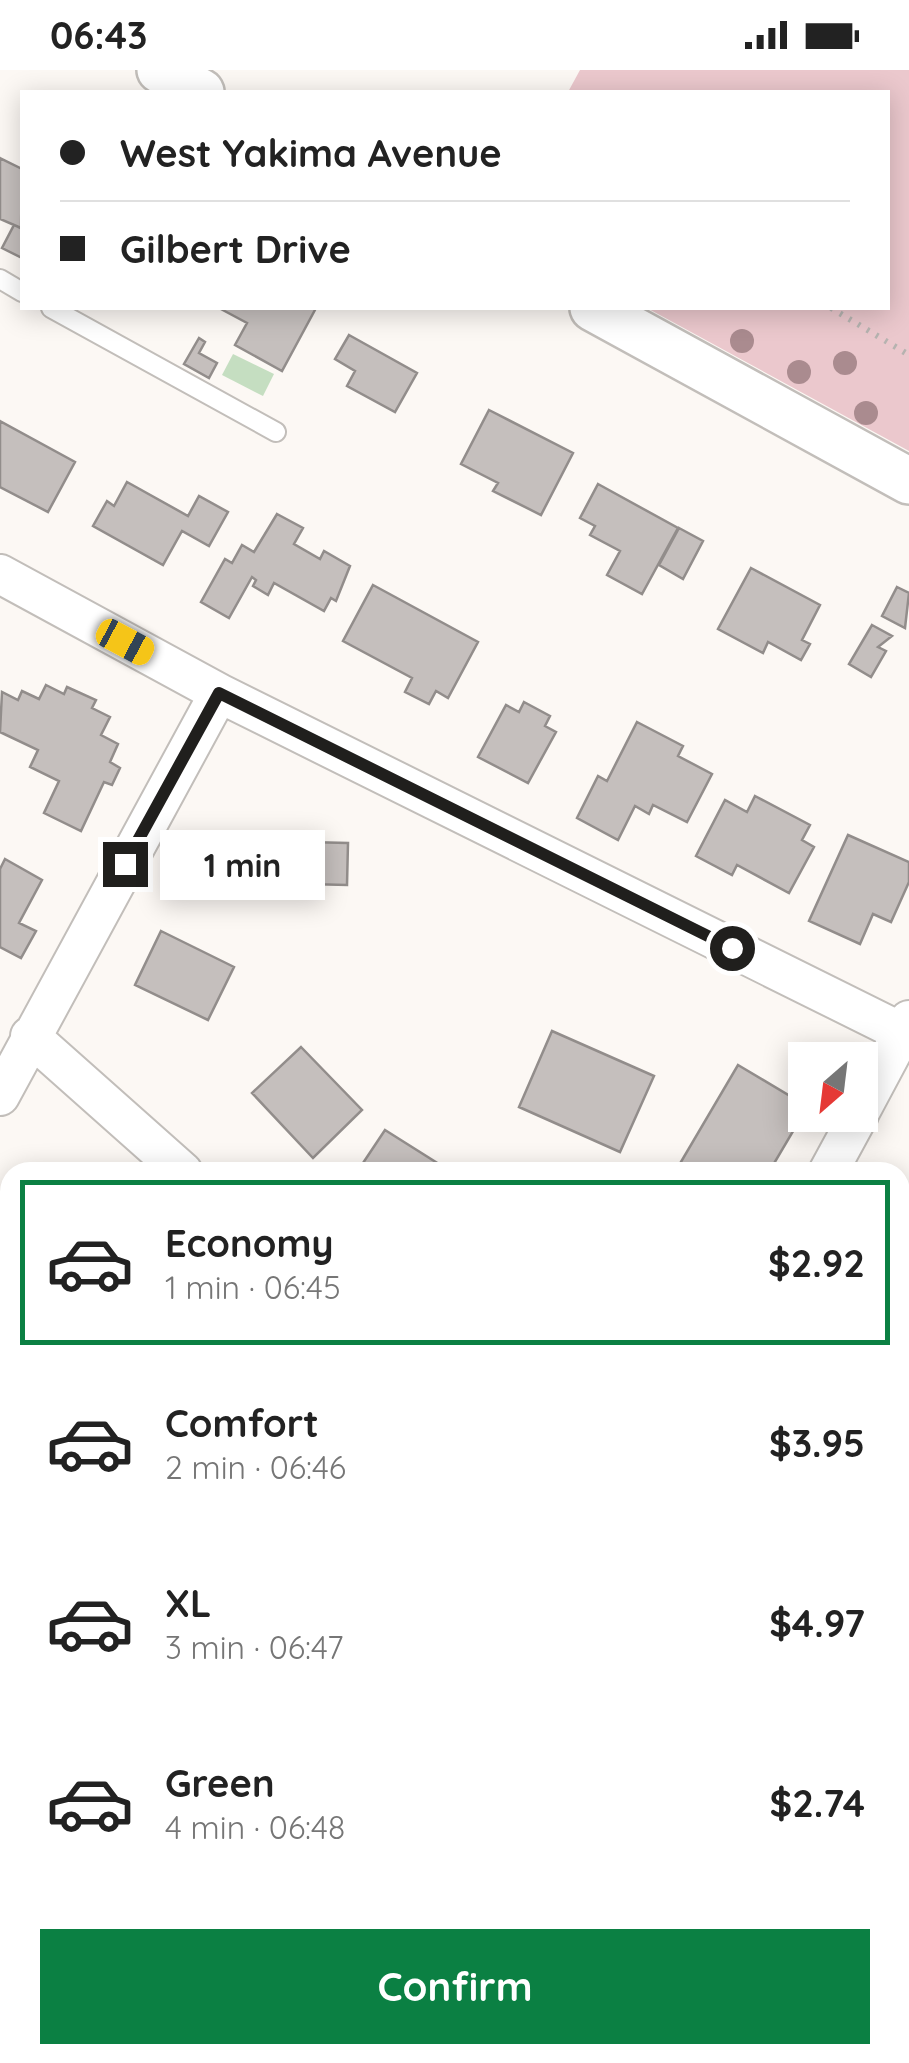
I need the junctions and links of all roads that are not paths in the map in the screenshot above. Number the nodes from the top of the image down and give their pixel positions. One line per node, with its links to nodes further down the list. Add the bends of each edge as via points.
1 (160, 70): 2 (street)
2 (198, 90)
3 (55, 310): 5 (lane)
4 (597, 310): 6 (street)
5 (276, 432)
6 (909, 481)
7 (0, 574): 8 (street)
8 (219, 693): 9 (street); 10 (street)
9 (907, 1029): 11 (street)
10 (30, 1036): 12 (street); 14 (street)
11 (878, 1080)
12 (0, 1096)
13 (849, 1132): 15 (street)
14 (172, 1162)
15 (833, 1162)

